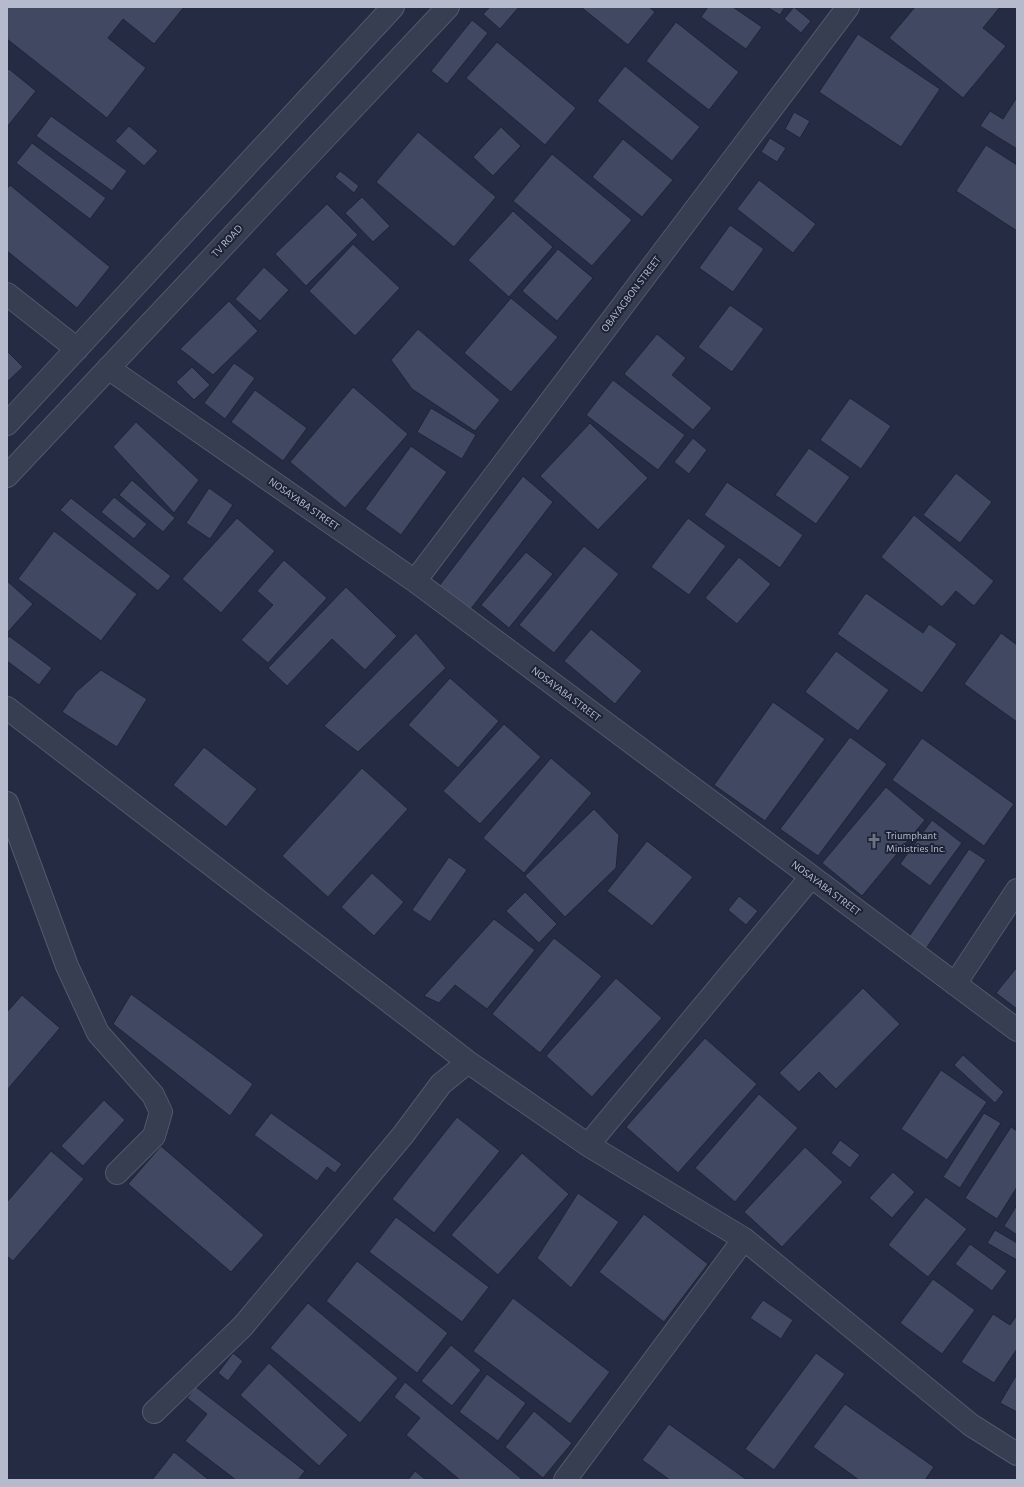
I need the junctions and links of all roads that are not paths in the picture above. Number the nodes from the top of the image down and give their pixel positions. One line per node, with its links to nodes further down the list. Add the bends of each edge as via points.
1 (393, 7): 5 (street)
2 (448, 7): 6 (street, TV ROAD)
3 (848, 7): 9 (street, OBAYAGBON STREET)
4 (7, 294): 5 (street)
5 (77, 350): 7 (street)
6 (108, 368): 8 (street, TV ROAD); 9 (street, NOSAYABA STREET)
7 (7, 424)
8 (7, 476)
9 (415, 581): 12 (street, NOSAYABA STREET)
10 (7, 708): 16 (street)
11 (7, 803): 18 (street, via 67,966 98,1032 153,1095 161,1112 154,1136)
12 (811, 877): 14 (street, NOSAYABA STREET); 17 (street)
13 (1017, 890): 14 (street)
14 (955, 984): 15 (street, NOSAYABA STREET)
15 (1017, 1030)
16 (468, 1062): 17 (street); 20 (street, via 441,1084 403,1134 243,1326)
17 (588, 1145): 19 (street)
18 (117, 1173)
19 (744, 1239): 21 (street, via 971,1425); 22 (street)
20 (154, 1412)
21 (1017, 1454)
22 (565, 1480)

